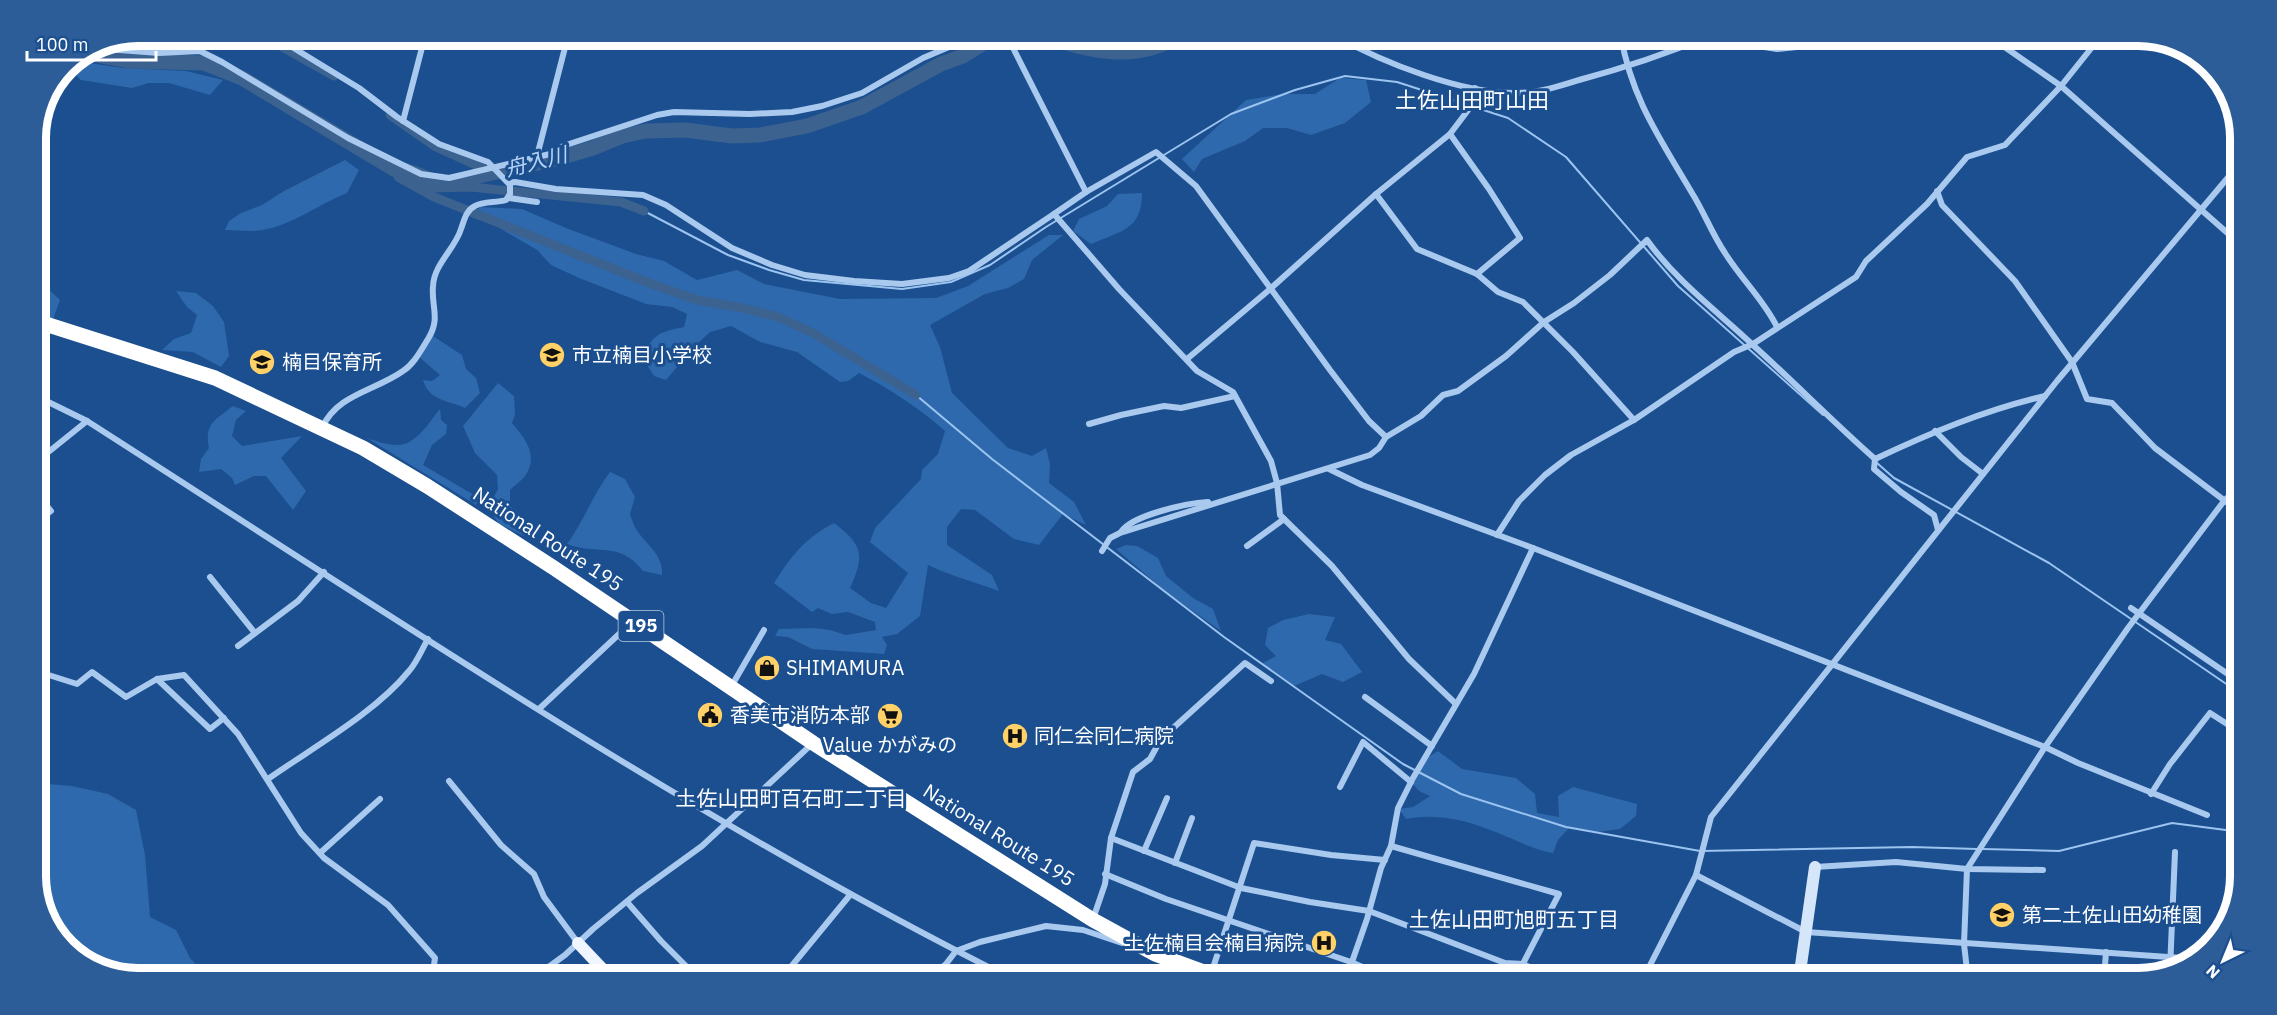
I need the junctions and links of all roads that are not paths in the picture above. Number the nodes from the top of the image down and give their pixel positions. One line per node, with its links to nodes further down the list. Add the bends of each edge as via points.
1 (290, 46): 17 (street, via 359,88)
2 (422, 46): 17 (street)
3 (565, 46): 19 (street)
4 (951, 46): 19 (street, via 862,93 822,106 750,114 674,112)
5 (1012, 46): 24 (street)
6 (1356, 46): 16 (street, via 1392,64)
7 (1623, 46): 14 (street)
8 (1682, 46): 14 (street)
9 (1758, 46): 10 (street)
10 (1804, 46)
11 (2000, 46): 15 (street)
12 (2093, 46): 15 (street)
13 (116, 50): 20 (street, via 200,51 348,138 421,174 449,178)
14 (1628, 67): 16 (street, via 1518,94); 35 (street, via 1654,132 1725,253)
15 (2061, 86): 23 (street, via 2005,145 1967,157); 28 (street)
16 (1474, 88): 18 (street, via 1475,101)
17 (403, 121): 20 (street, via 438,144 488,162)
18 (1450, 135): 25 (street); 31 (street, via 1520,238)
19 (537, 156): 20 (street)
20 (497, 170): 22 (street)
21 (2230, 175): 28 (street)
22 (510, 184): 26 (street); 29 (street, via 643,195 666,205 732,248 805,275 902,284 949,278 969,271)
23 (1937, 191): 35 (street, via 1866,261 1856,277); 38 (street, via 1942,205 2015,281)
24 (1086, 192): 29 (street); 32 (street, via 1156,152 1196,186)
25 (1376, 194): 31 (street, via 1418,249); 32 (street)
26 (510, 196): 27 (street); 45 (street, via 470,209 456,243 434,277 434,327 414,359 402,372 339,405)
27 (537, 202)
28 (2202, 209): 30 (street); 38 (street)
29 (1055, 216): 37 (street)
30 (2230, 235)
31 (1477, 274): 33 (street, via 1498,292 1523,302)
32 (1269, 290): 37 (street); 47 (street, via 1369,421)
33 (1544, 322): 36 (street, via 1592,289 1647,240 1686,286); 42 (street); 47 (street, via 1468,384 1443,395 1421,416)
34 (47, 325): 45 (highway, National Route 195 / 195, via 215,378)
35 (1777, 327): 36 (street)
36 (1753, 344): 42 (street, via 1720,361); 49 (street)
37 (1187, 359): 39 (street, via 1197,371)
38 (2072, 362): 40 (street); 54 (street, via 2087,399 2112,403 2155,448)
39 (1235, 396): 44 (street, via 1182,408 1164,406); 52 (street, via 1271,460)
40 (2045, 396): 46 (street); 51 (street)
41 (47, 401): 43 (street)
42 (1634, 420): 58 (street, via 1571,455 1545,475 1519,501)
43 (87, 421): 48 (street); 62 (street)
44 (1089, 424)
45 (321, 428): 66 (highway, National Route 195 / 195, via 427,486)
46 (1935, 431): 49 (street); 51 (street)
47 (1386, 437): 50 (street, via 1370,455)
48 (47, 453)
49 (1875, 459): 57 (street, via 1874,469 1934,514)
50 (1329, 469): 52 (street); 58 (street)
51 (1983, 474): 57 (street)
52 (1277, 483): 56 (street, via 1280,515); 61 (street, via 1120,533 1110,538)
53 (2230, 495): 54 (street)
54 (2224, 501): 55 (street); 65 (street)
55 (2230, 505)
56 (1284, 519): 59 (street); 78 (street, via 1332,566 1409,659)
57 (1938, 530): 71 (street)
58 (1497, 535): 60 (street)
59 (1247, 546)
60 (1533, 548): 71 (street); 78 (street)
61 (1102, 551)
62 (324, 572): 68 (street, via 298,601); 69 (street)
63 (210, 577): 68 (street)
64 (2131, 608): 65 (street)
65 (2139, 614): 73 (street); 84 (street)
66 (633, 621): 76 (highway, National Route 195 / 195); 79 (street)
67 (764, 630): 76 (street)
68 (255, 633): 70 (street)
69 (428, 639): 79 (street); 85 (street, via 410,670 390,692)
70 (238, 646)
71 (1832, 664): 84 (street); 106 (street, via 1711,817)
72 (47, 674): 74 (street, via 77,684 93,672 126,697)
73 (2230, 676)
74 (157, 680): 80 (street, via 184,675); 80 (street, via 210,729)
75 (1271, 681): 95 (street, via 1245,663 1161,739 1150,759 1133,772)
76 (731, 687): 82 (highway, National Route 195 / 195)
77 (1365, 697): 83 (street)
78 (1456, 704): 83 (street)
79 (539, 709): 94 (street)
80 (224, 718): 85 (street)
81 (2230, 726): 89 (street, via 2210,712)
82 (813, 743): 94 (street); 111 (highway, National Route 195 / 195)
83 (1432, 746): 86 (street)
84 (2045, 747): 89 (street); 103 (street)
85 (268, 779): 99 (street, via 301,833)
86 (1412, 780): 88 (street, via 1363,742); 96 (street, via 1398,808)
87 (449, 781): 114 (street, via 501,845 534,874 544,897)
88 (1340, 787)
89 (2151, 794): 92 (street)
90 (1167, 798): 97 (street)
91 (380, 799): 99 (street)
92 (2207, 815)
93 (1192, 818): 101 (street)
94 (726, 824): 108 (street); 109 (street)
95 (1111, 838): 97 (street); 105 (street)
96 (1391, 846): 100 (street); 123 (street, via 1559,894)
97 (1144, 851): 101 (street)
98 (2175, 852): 119 (street)
99 (320, 853): 124 (street, via 388,905 435,958)
100 (1385, 860): 107 (street, via 1254,843); 110 (street)
101 (1175, 863): 107 (street)
102 (1815, 867): 103 (street, via 1896,862); 113 (street)
103 (1967, 869): 104 (street); 115 (street)
104 (2043, 870)
105 (1105, 874): 111 (street); 112 (street)
106 (1696, 874): 113 (street); 137 (street)
107 (1240, 888): 110 (street); 112 (street)
108 (850, 895): 116 (street); 128 (street)
109 (627, 902): 114 (street); 127 (street)
110 (1369, 911): 121 (street); 123 (street, via 1505,963)
111 (1093, 920): 118 (highway, National Route 195 / 195)
112 (1229, 921): 121 (street); 132 (street)
113 (1806, 932): 115 (street); 138 (street)
114 (578, 943): 125 (street); 126 (main road)
115 (1964, 944): 117 (street); 139 (street)
116 (956, 951): 118 (street, via 1046,926 1083,930); 129 (street); 130 (street)
117 (2106, 952): 119 (street); 140 (street)
118 (1155, 954): 131 (highway, National Route 195 / 195)
119 (2171, 957): 120 (street); 122 (street)
120 (2181, 958)
121 (1351, 962): 133 (street); 134 (street)
122 (2171, 962)
123 (1523, 964): 135 (street); 136 (street)
124 (434, 968)
125 (548, 968)
126 (602, 968)
127 (688, 968)
128 (790, 968)
129 (941, 968)
130 (990, 968)
131 (1193, 968)
132 (1219, 968)
133 (1349, 968)
134 (1365, 968)
135 (1521, 968)
136 (1531, 968)
137 (1649, 968)
138 (1801, 968)
139 (1967, 968)
140 (2105, 968)

